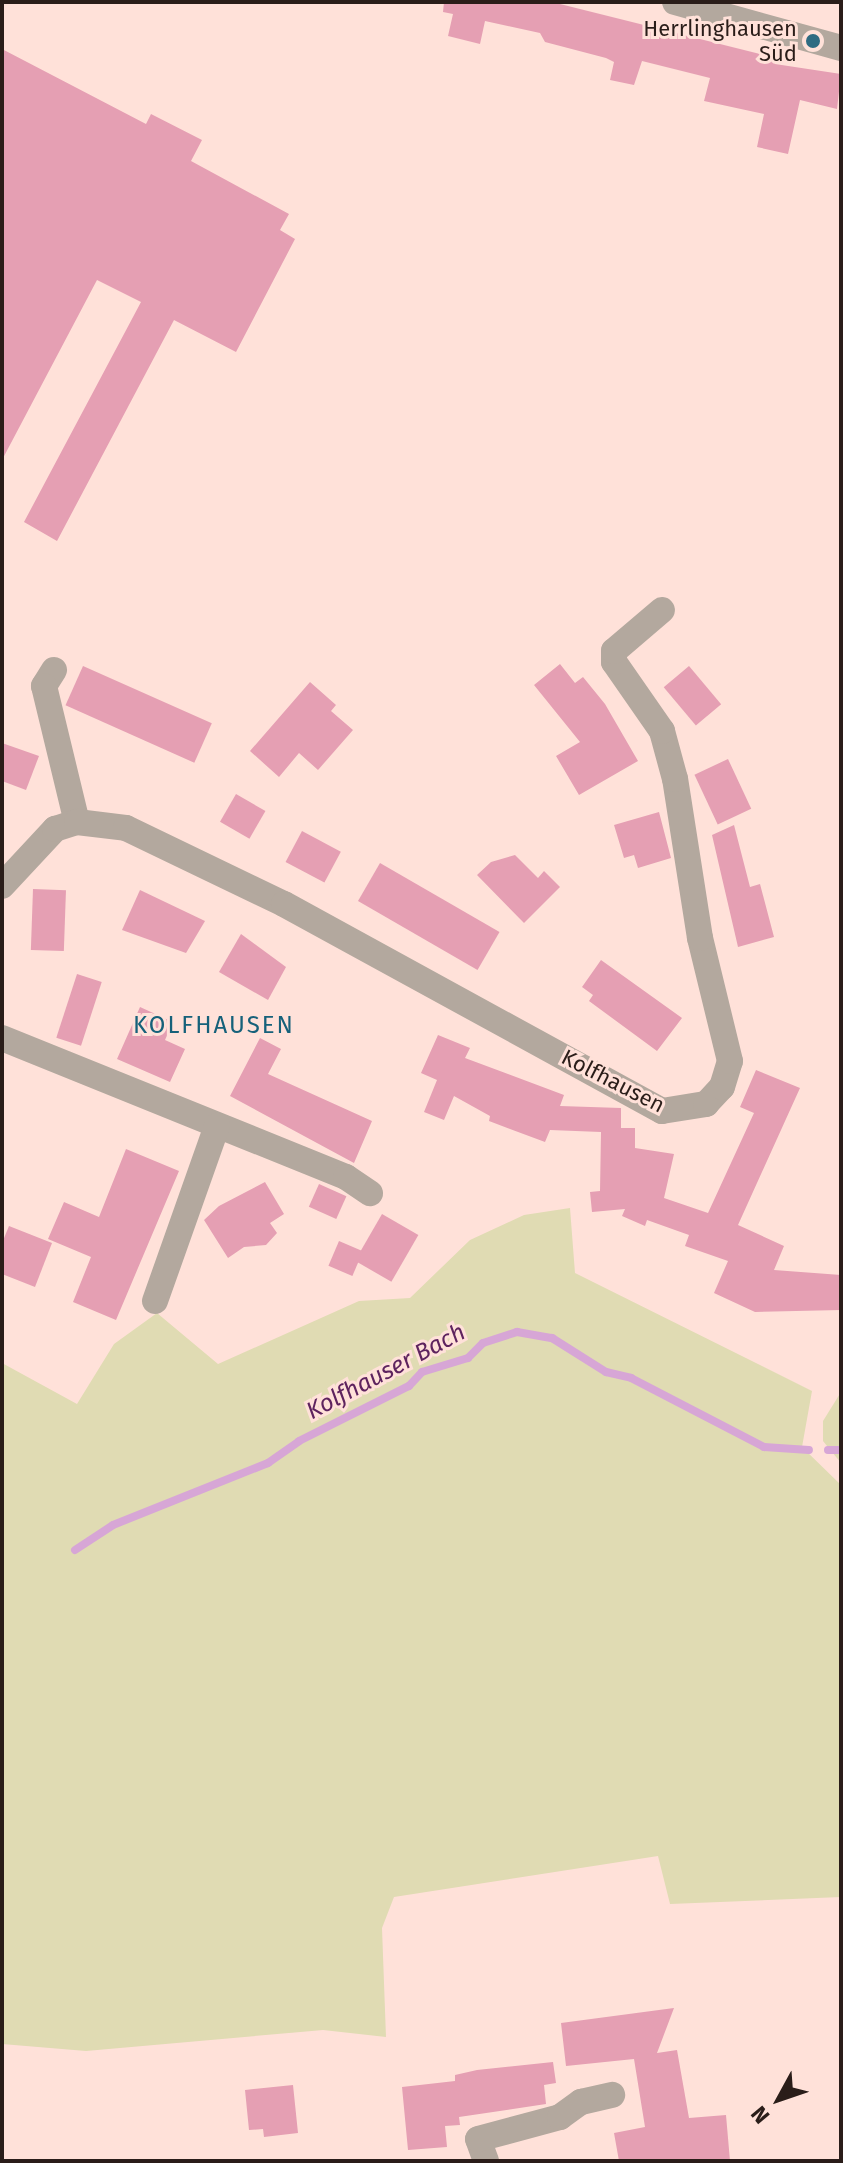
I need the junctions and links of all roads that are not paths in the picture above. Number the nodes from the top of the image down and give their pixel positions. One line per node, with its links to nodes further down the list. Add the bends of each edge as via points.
1 (675, 2): 2 (street)
2 (841, 48)
3 (662, 610): 5 (street, Kolfhausen, via 614,651 614,662 662,731 678,792 700,938 730,1061 722,1087 706,1104 662,1111 284,904 126,828)
4 (54, 670): 5 (street, via 44,686)
5 (77, 822): 6 (street, via 55,829)
6 (2, 886)
7 (2, 1038): 8 (street)
8 (217, 1126): 9 (street, via 346,1177); 10 (street)
9 (370, 1193)
10 (155, 1301)
11 (612, 2095): 12 (street, via 581,2102 560,2117 507,2127 478,2139)
12 (486, 2161)

